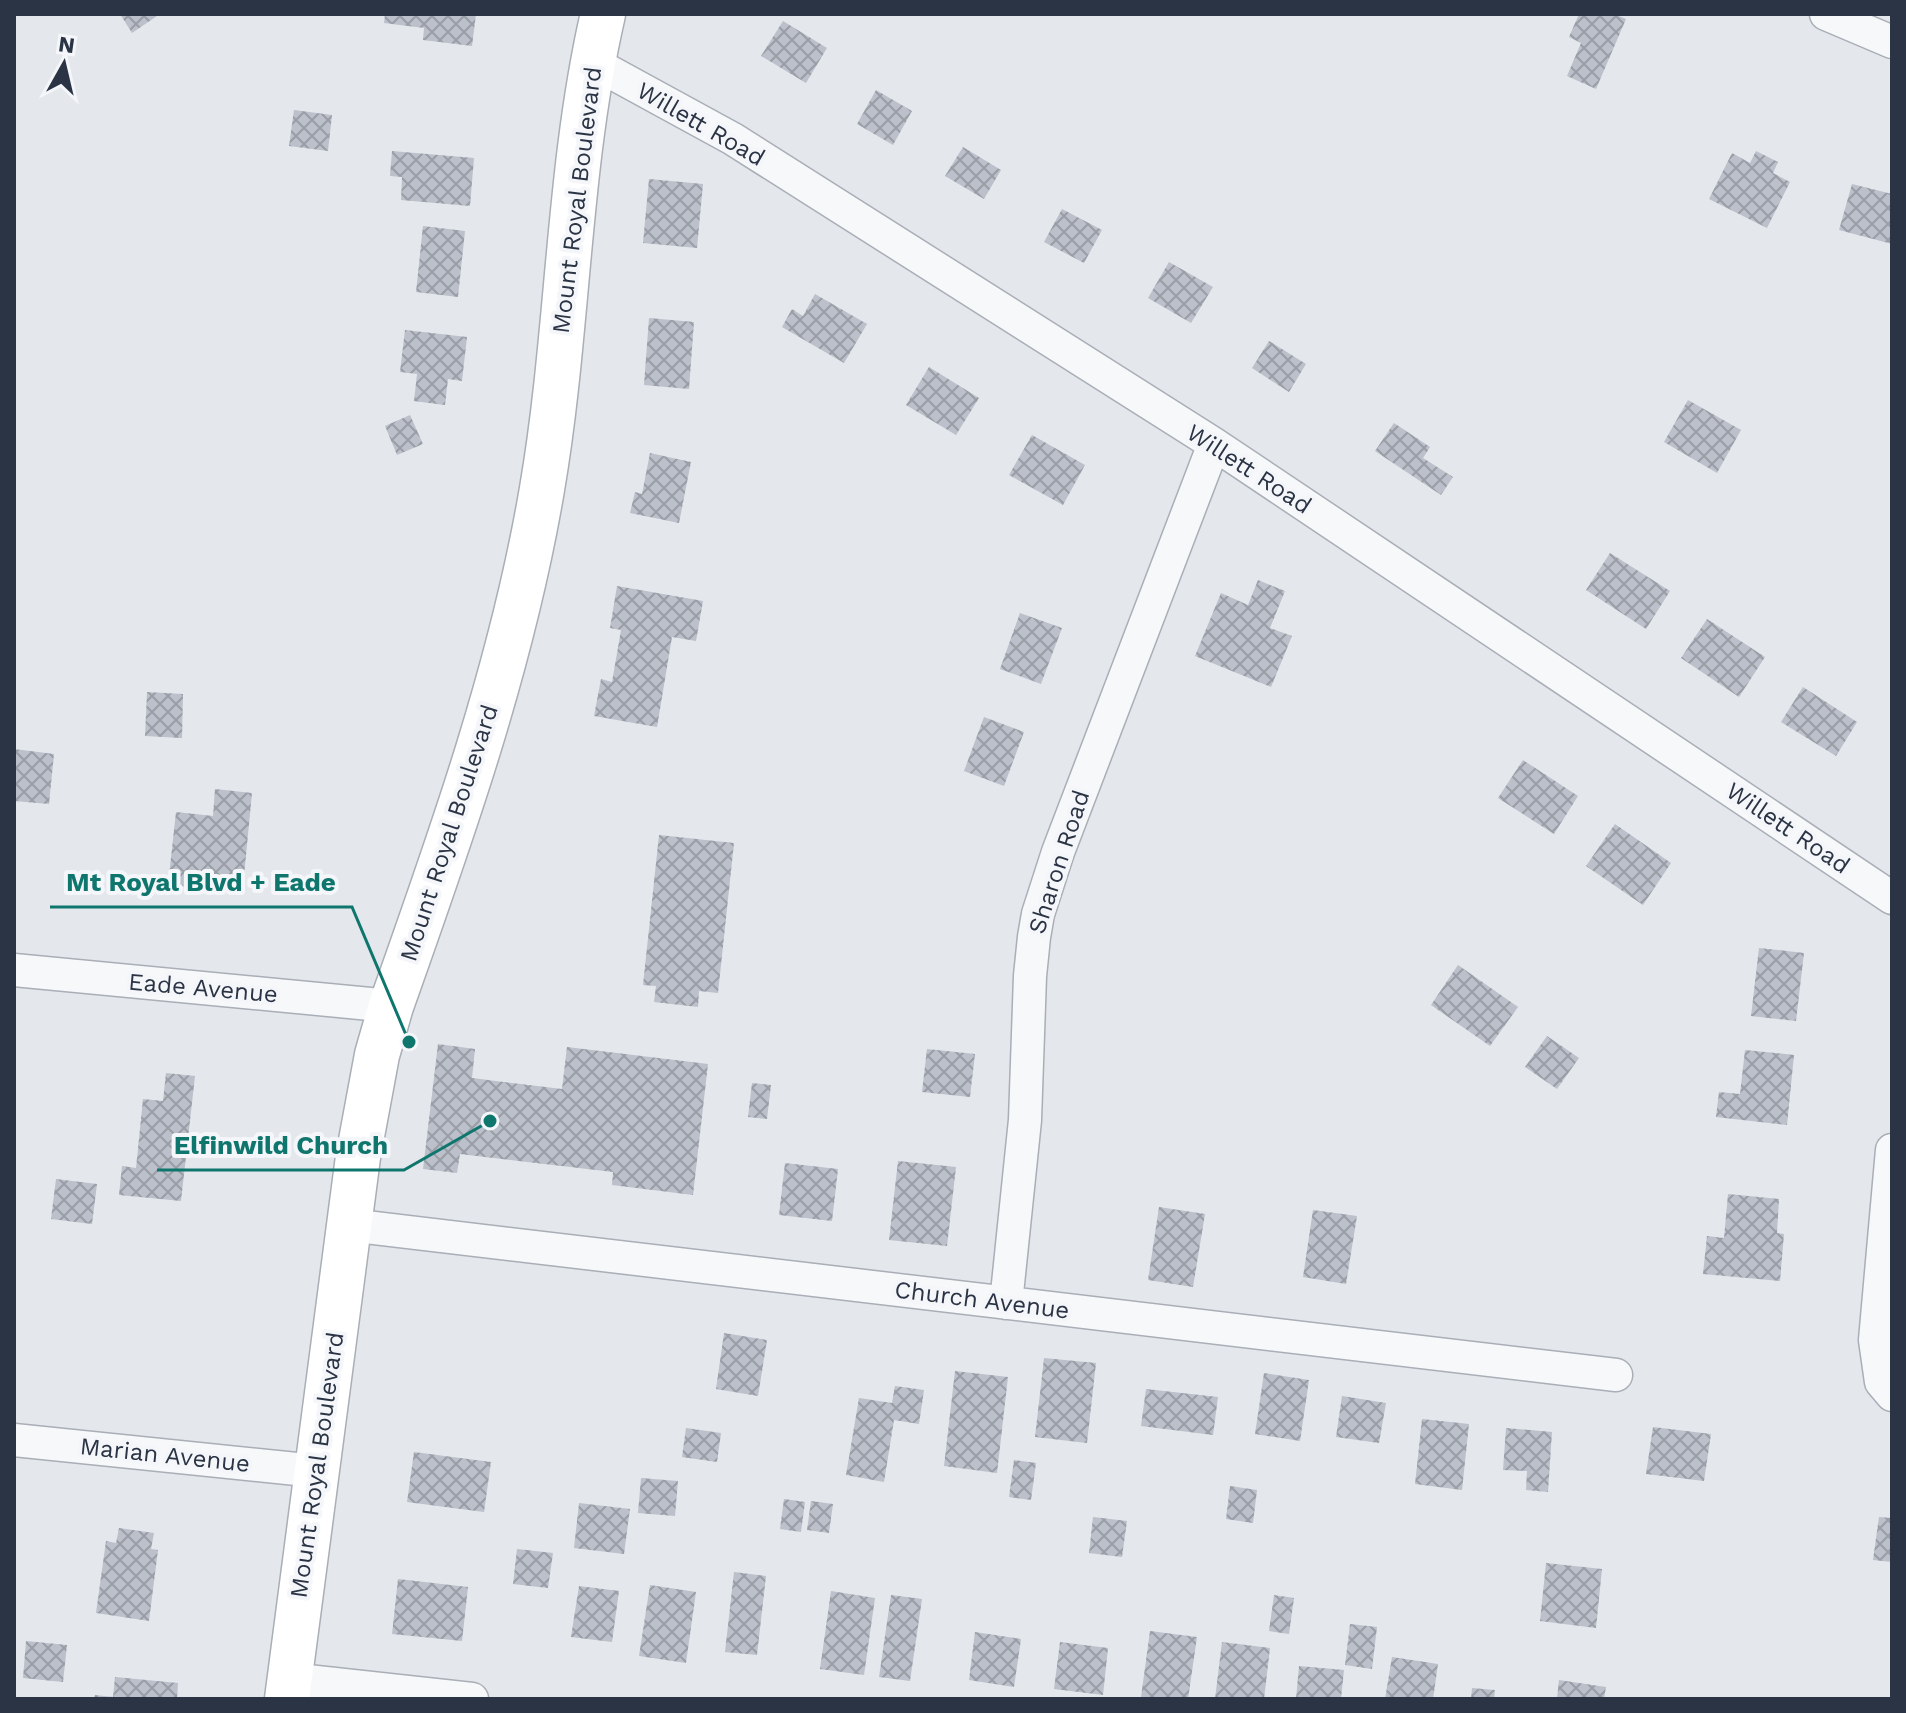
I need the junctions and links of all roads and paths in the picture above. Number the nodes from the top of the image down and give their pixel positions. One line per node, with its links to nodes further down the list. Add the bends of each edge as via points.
1 (603, 14): 4 (main road, Mount Royal Boulevard)
2 (1826, 14): 3 (street)
3 (1892, 42)
4 (592, 62): 5 (street, Willett Road, via 733,139); 8 (main road, Mount Royal Boulevard, via 542,486 523,589 489,715)
5 (1214, 444): 6 (street, Willett Road); 11 (street, Sharon Road, via 1038,914)
6 (1892, 898)
7 (14, 970): 8 (street, Eade Avenue)
8 (391, 1006): 10 (main road, Mount Royal Boulevard, via 377,1055)
9 (1892, 1150): 13 (street, via 1875,1340 1881,1382)
10 (349, 1225): 11 (street, Church Avenue); 15 (main road, Mount Royal Boulevard)
11 (1006, 1303): 12 (street, Church Avenue)
12 (1616, 1375)
13 (1892, 1395)
14 (14, 1440): 15 (street, Marian Avenue)
15 (316, 1471): 16 (main road, Mount Royal Boulevard)
16 (288, 1689): 17 (street)
17 (472, 1699)

